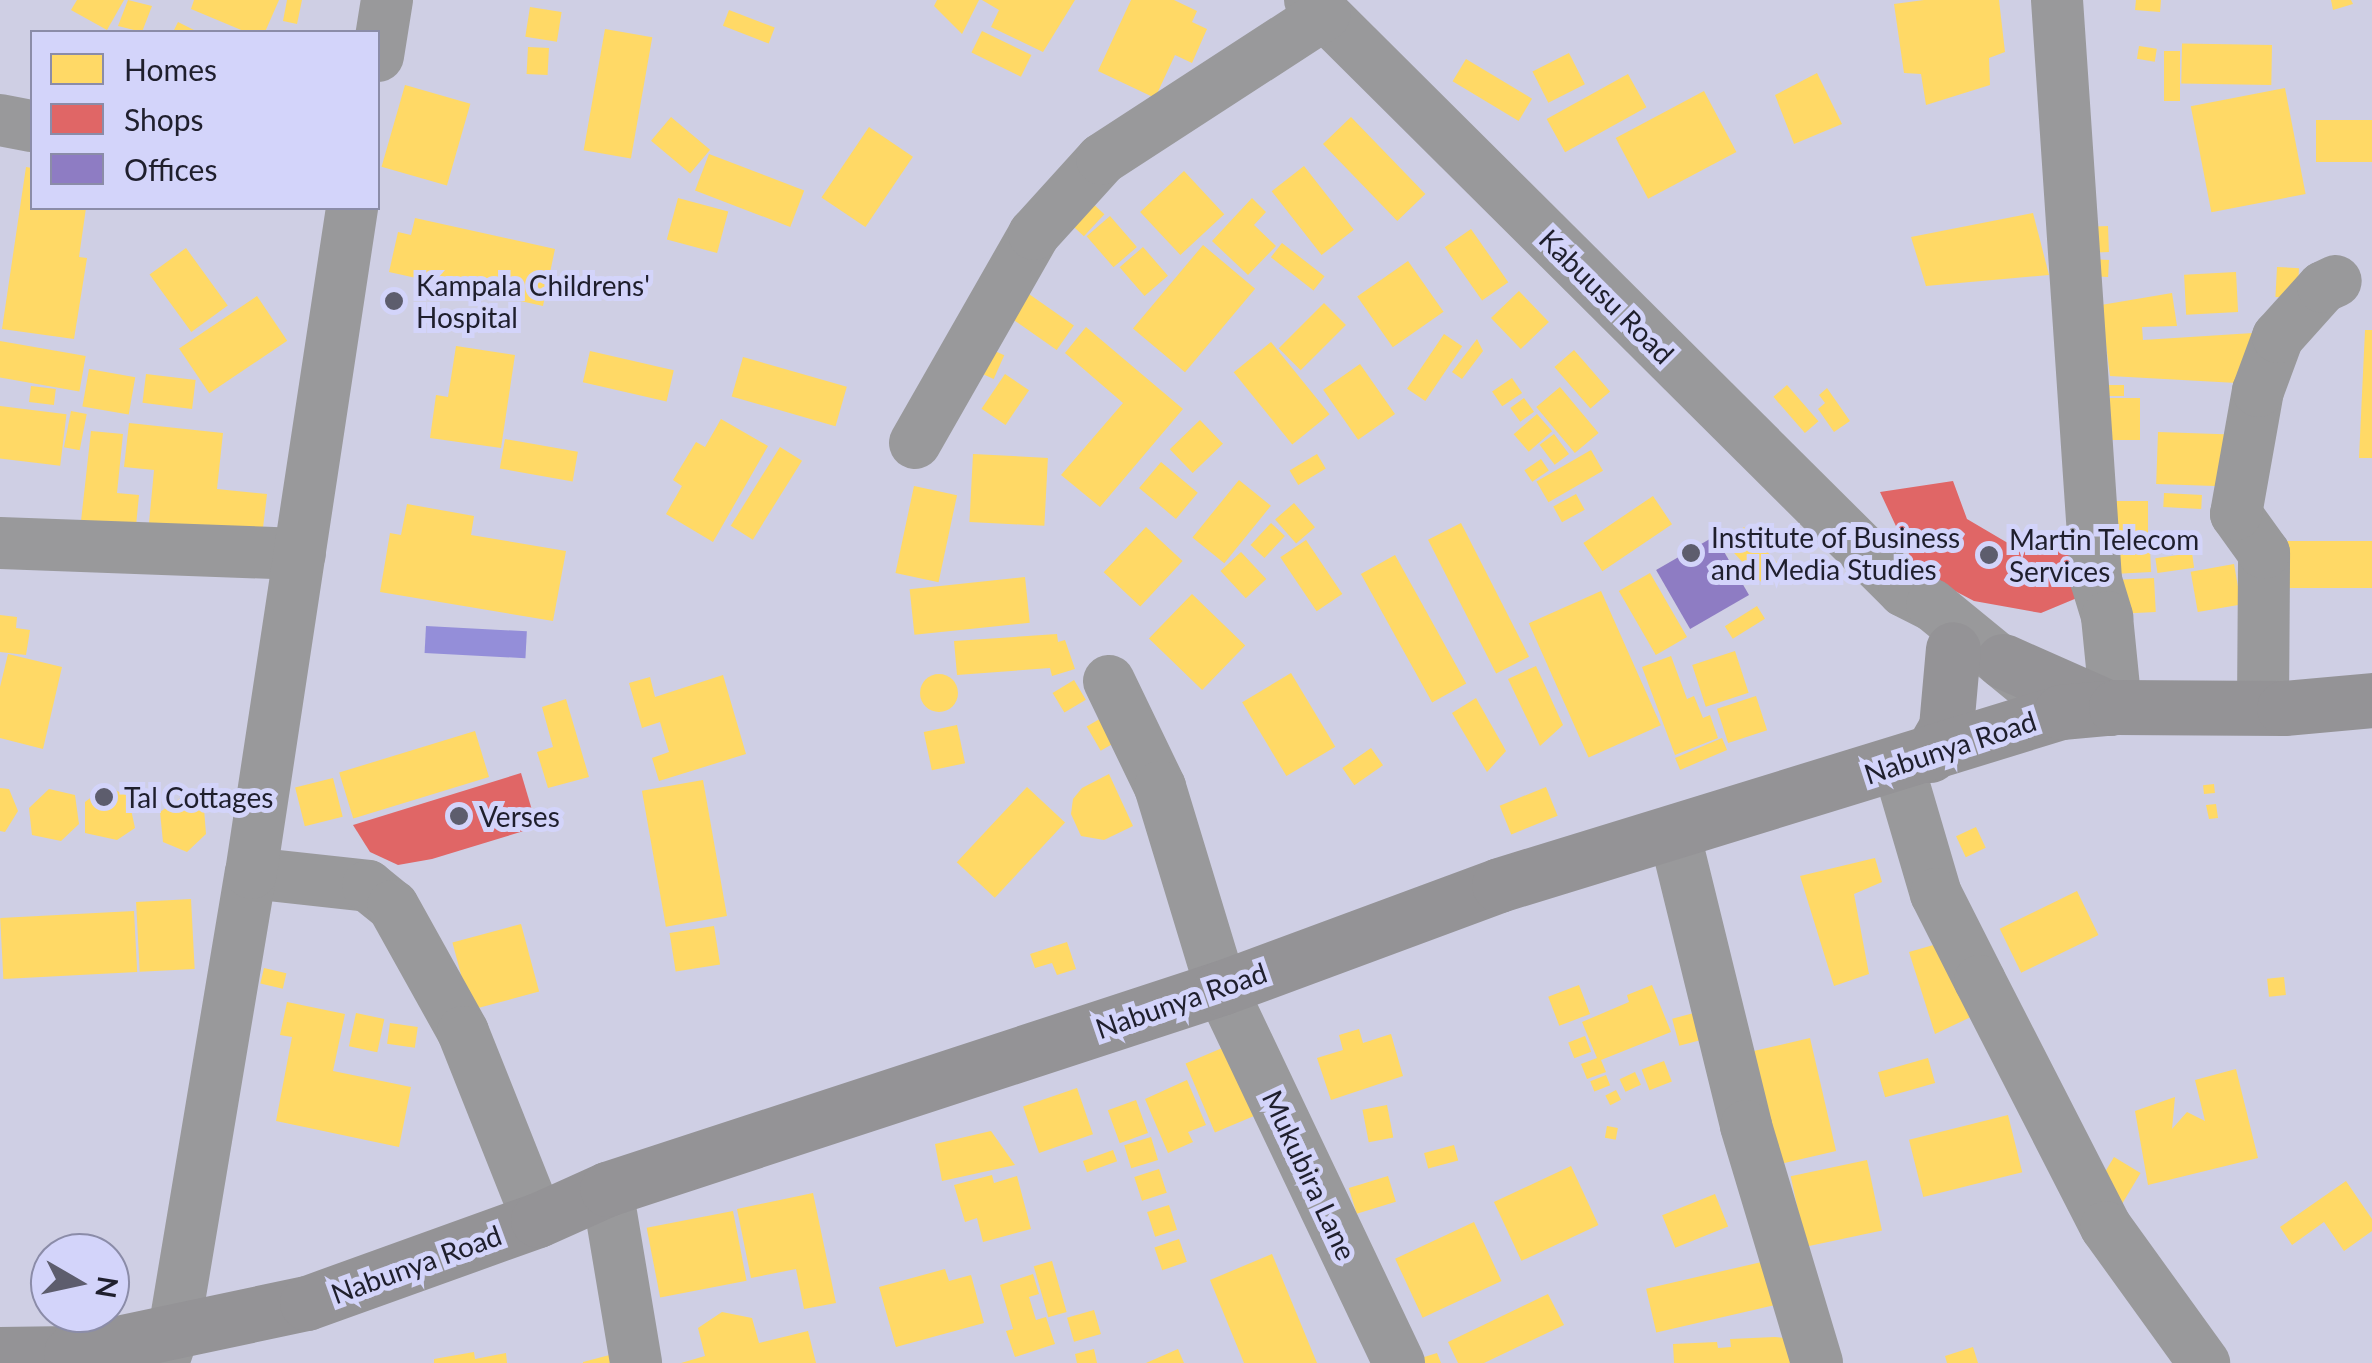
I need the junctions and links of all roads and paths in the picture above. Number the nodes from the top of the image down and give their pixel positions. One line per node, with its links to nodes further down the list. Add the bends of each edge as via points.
1 (387, 0): 4 (street)
2 (2057, 0): 16 (street, via 2096,580 2107,617)
3 (1317, 7): 9 (street, via 1102,158 1034,234); 12 (street, Kabuusu Road, via 1904,591 1932,605)
4 (380, 44)
5 (0, 120): 6 (street)
6 (30, 126)
7 (352, 210): 11 (street)
8 (2336, 281): 15 (street, via 2278,337 2258,391 2239,496 2236,514 2264,553)
9 (915, 443)
10 (0, 543): 11 (street)
11 (300, 554): 19 (street)
12 (1978, 655): 16 (main road); 16 (street, Kabuusu Road); 17 (main road, via 1948,716)
13 (1109, 681): 20 (street, Mukubira Lane, via 1160,787)
14 (2372, 700): 15 (main road, Nabunya Road)
15 (2263, 708): 16 (main road, Nabunya Road)
16 (2078, 712): 17 (main road, Nabunya Road)
17 (1914, 760): 18 (main road, Nabunya Road); 29 (street, via 1936,894 2106,1227)
18 (1674, 832): 20 (main road, Nabunya Road, via 1499,885); 28 (street, via 1746,1126)
19 (251, 873): 22 (street, via 368,886 392,906 463,1032); 23 (street)
20 (1221, 988): 21 (main road, Nabunya Road); 27 (street, Mukubira Lane)
21 (607, 1189): 22 (main road, Nabunya Road); 26 (street)
22 (538, 1220): 23 (main road, Nabunya Road)
23 (168, 1347): 25 (main road, Nabunya Road)
24 (0, 1354): 25 (main road, Nabunya Road)
25 (78, 1358)
26 (636, 1363)
27 (1400, 1363)
28 (1816, 1363)
29 (2204, 1363)

